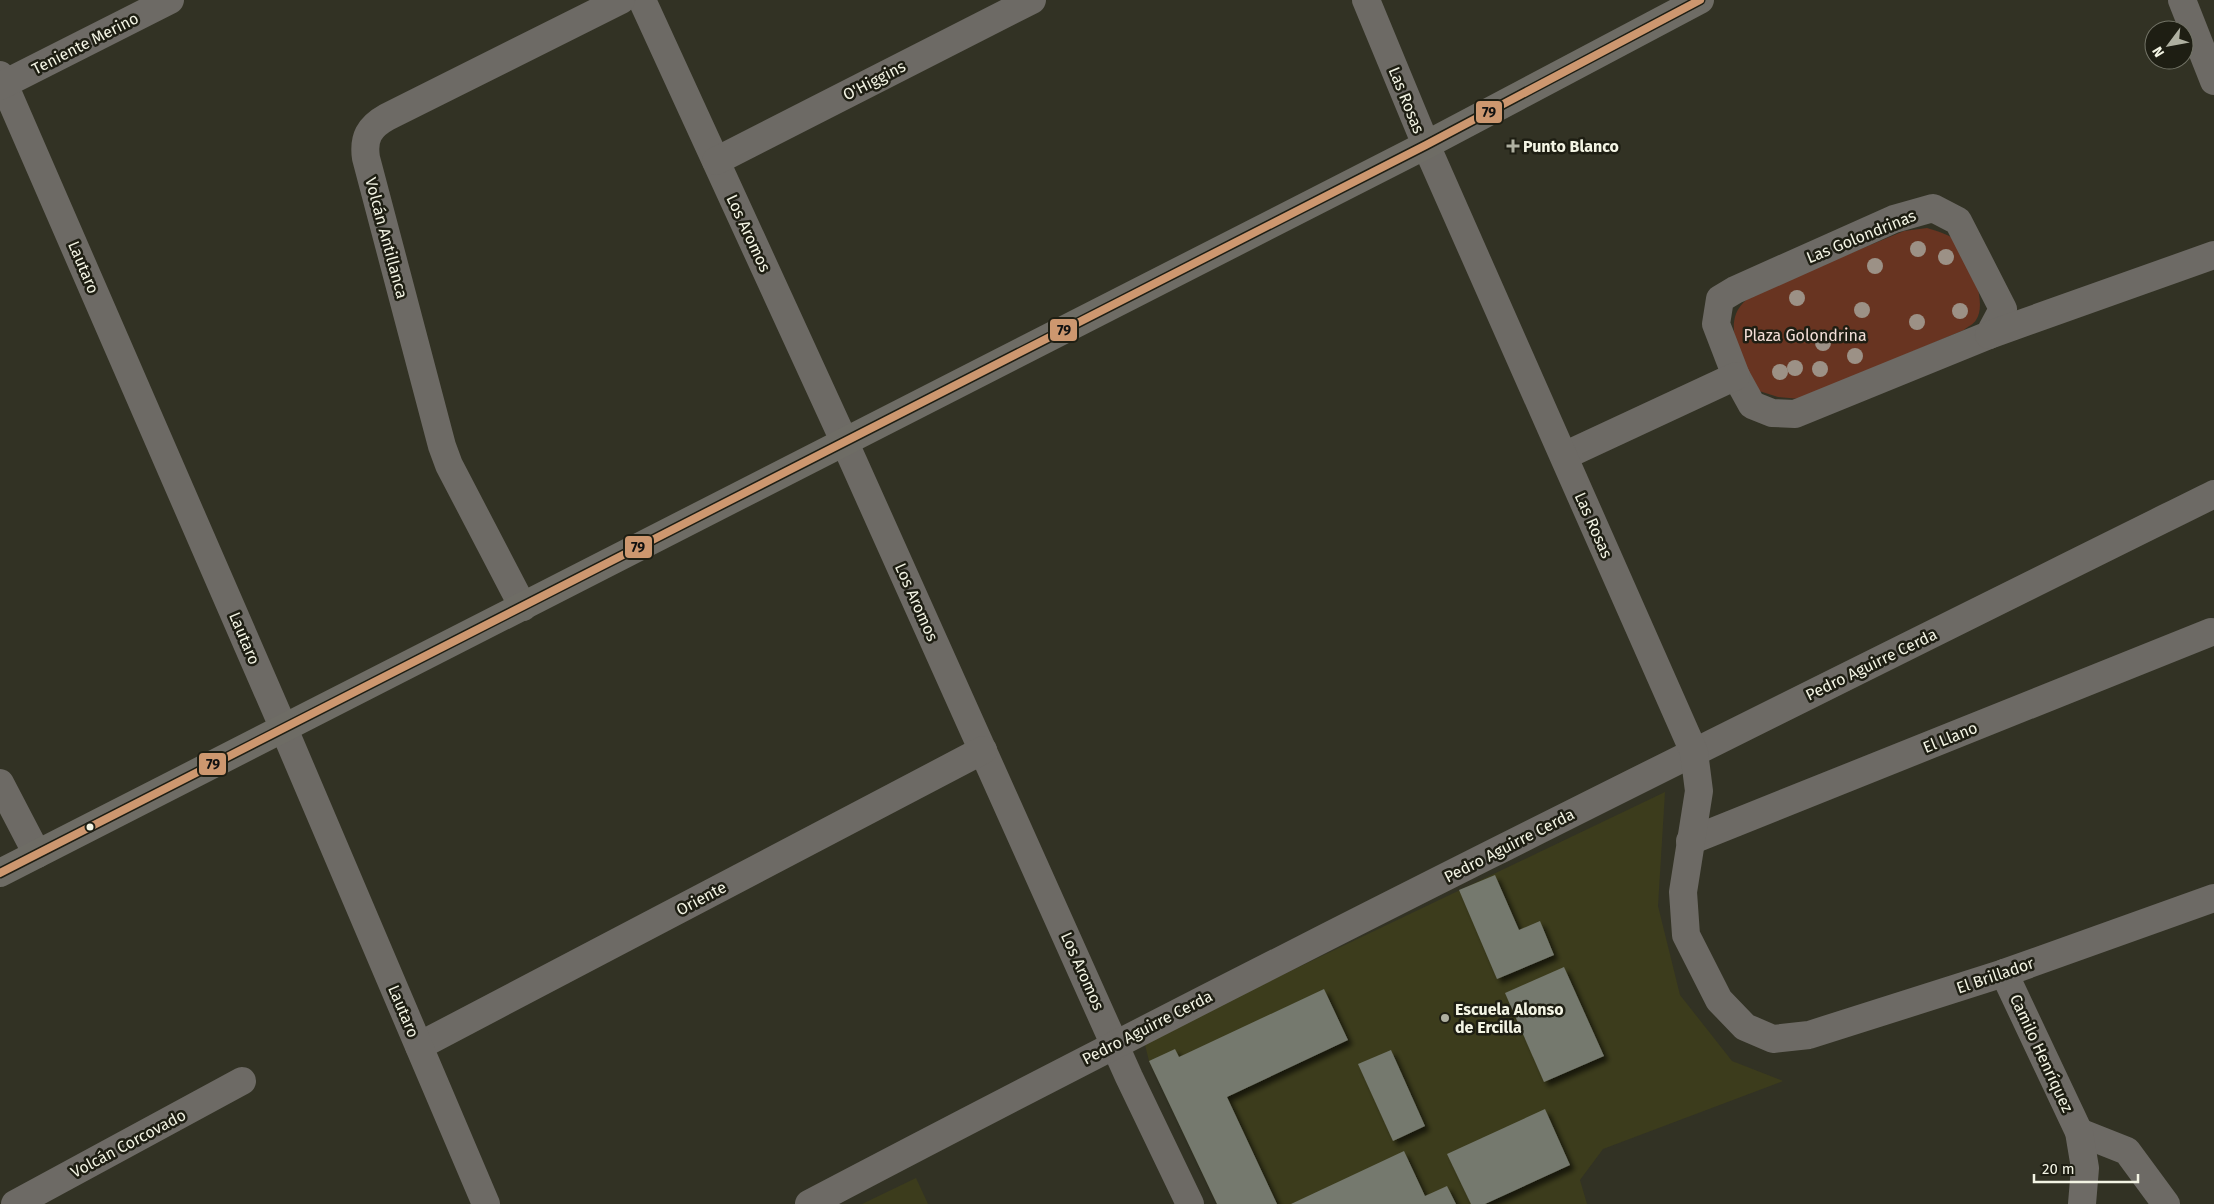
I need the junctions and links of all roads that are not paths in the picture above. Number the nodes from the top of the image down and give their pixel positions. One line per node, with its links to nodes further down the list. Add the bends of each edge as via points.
1 (170, 0): 8 (street, Teniente Merino)
2 (621, 0): 18 (street, Volcán Antillanca, via 378,122 371,128 365,142 442,446)
3 (642, 0): 11 (street, Los Aromos)
4 (1032, 0): 11 (street, O'Higgins)
5 (1366, 0): 10 (street, Las Rosas)
6 (1700, 0): 10 (main road)
7 (2182, 0): 9 (street)
8 (1, 81): 20 (street, Lautaro)
9 (2214, 81)
10 (1426, 145): 15 (main road); 16 (street, Las Rosas)
11 (716, 161): 15 (street, Los Aromos)
12 (2214, 256): 13 (street, Las Golondrinas)
13 (1989, 335): 14 (street, Las Golondrinas, via 1795,414 1772,413 1752,405); 14 (street, Las Golondrinas, via 2003,309 1958,221 1933,208 1894,219 1720,299 1716,324)
14 (1736, 376): 16 (street)
15 (845, 443): 18 (main road); 21 (street, Los Aromos)
16 (1564, 456): 22 (street, Las Rosas)
17 (2214, 494): 22 (street, Pedro Aguirre Cerda)
18 (523, 607): 20 (main road)
19 (2211, 632): 24 (street, El Llano)
20 (284, 728): 25 (main road); 31 (street, Lautaro)
21 (983, 750): 30 (street, Los Aromos); 31 (street, Oriente)
22 (1694, 752): 24 (street, Las Rosas, via 1699,791); 30 (street, Pedro Aguirre Cerda)
23 (0, 783): 25 (street)
24 (1690, 841): 29 (street, Las Rosas, via 1682,892 1686,935 1719,1000 1745,1027)
25 (37, 854): 26 (main road)
26 (0, 873)
27 (2214, 898): 28 (street, El Brillador)
28 (2004, 973): 29 (street, El Brillador, via 1809,1036); 33 (street, Camilo Henríquez)
29 (1773, 1039)
30 (1115, 1043): 36 (street, Pedro Aguirre Cerda); 37 (street, Los Aromos)
31 (419, 1046): 35 (street, Lautaro)
32 (242, 1081): 34 (street, Volcán Corcovado)
33 (2079, 1132): 38 (street, Camilo Henríquez, via 2085,1168); 39 (street, Camilo Henríquez, via 2127,1151)
34 (15, 1204)
35 (486, 1204)
36 (808, 1204)
37 (1190, 1204)
38 (2082, 1204)
39 (2166, 1204)

